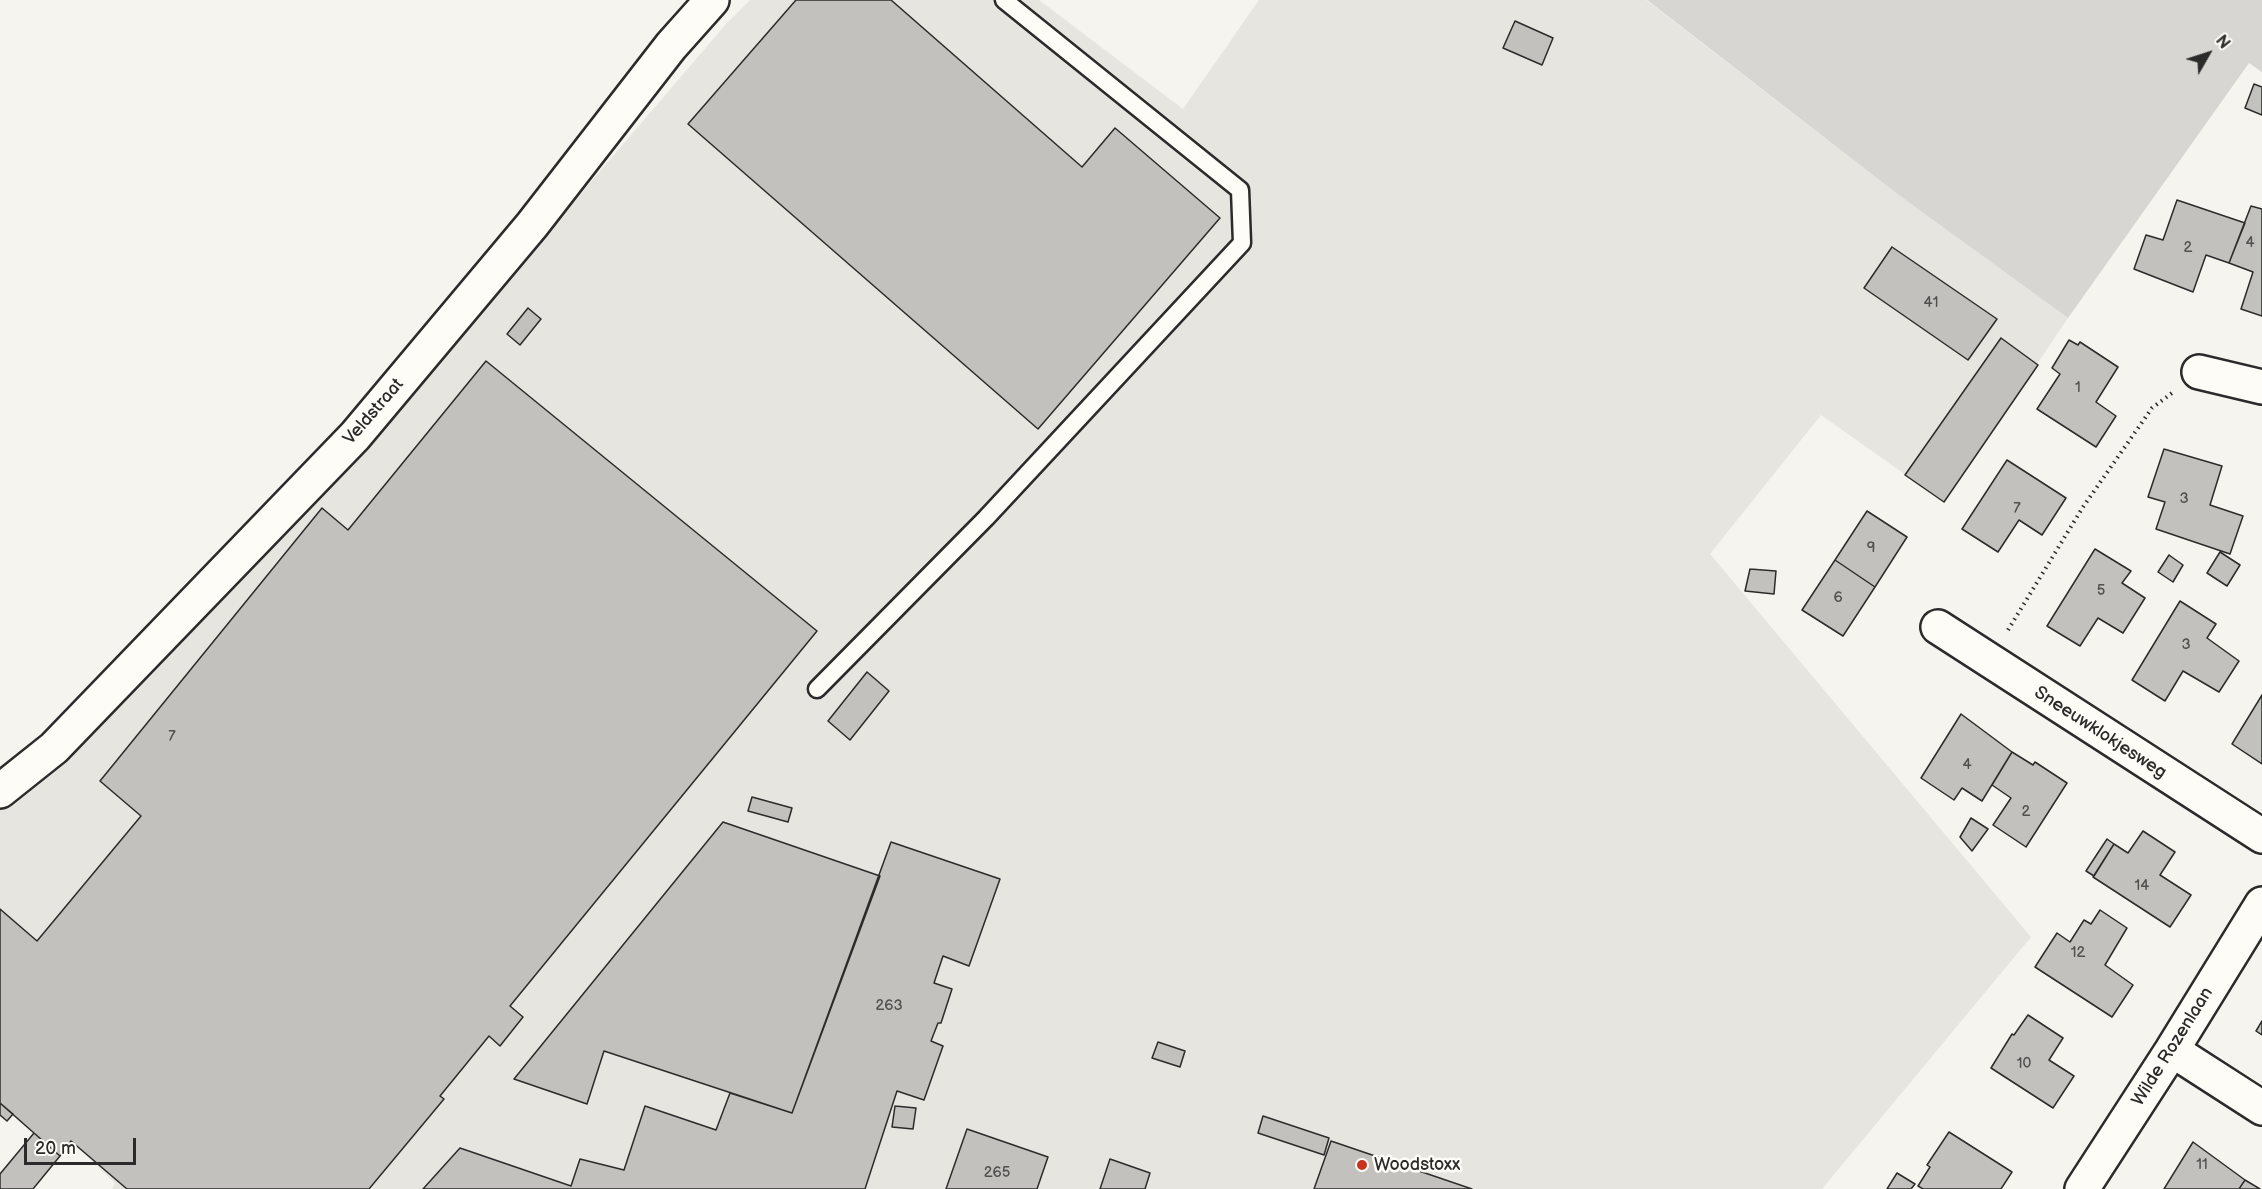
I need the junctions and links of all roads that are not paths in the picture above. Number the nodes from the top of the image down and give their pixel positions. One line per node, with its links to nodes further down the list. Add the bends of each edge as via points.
1 (712, 0): 7 (street, Veldstraat, via 671,46 532,225 355,436 54,748)
2 (1004, 0): 6 (lane, via 1240,190 1242,243 986,518)
3 (2199, 372): 4 (street)
4 (2262, 387)
5 (1938, 627): 8 (street, Sneeuwklokjesweg)
6 (817, 689)
7 (0, 791)
8 (2262, 836)
9 (2262, 904): 10 (street, Wilde Rozenlaan)
10 (2172, 1050): 11 (street); 12 (street, Wilde Rozenlaan)
11 (2262, 1108)
12 (2082, 1189)

